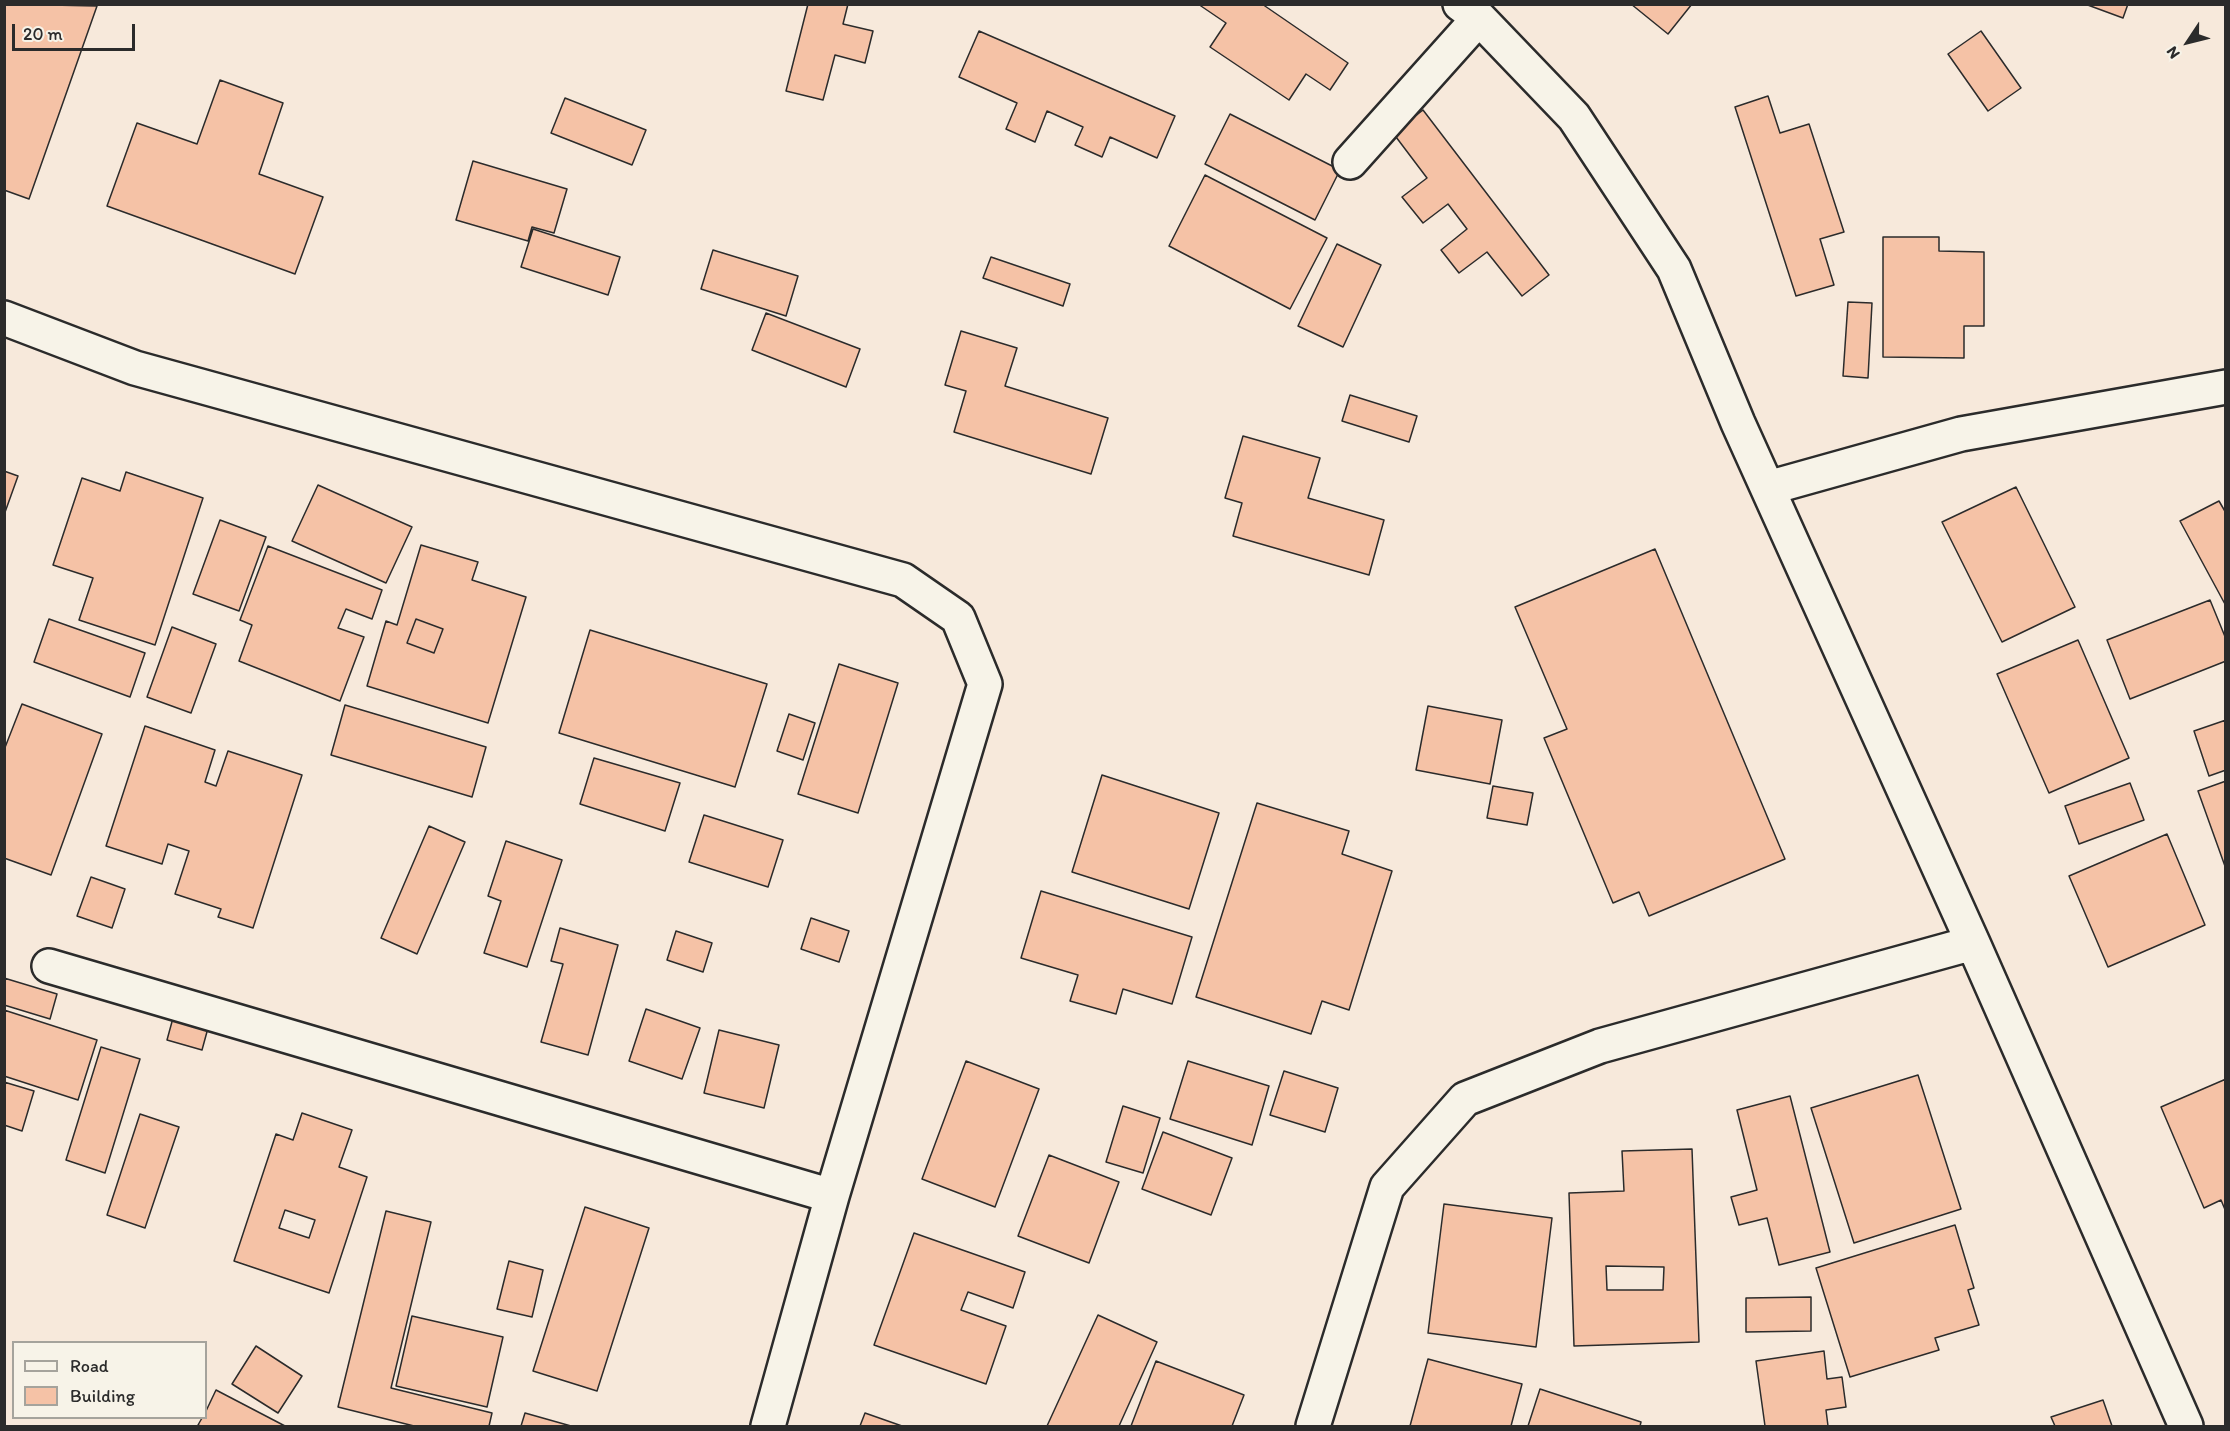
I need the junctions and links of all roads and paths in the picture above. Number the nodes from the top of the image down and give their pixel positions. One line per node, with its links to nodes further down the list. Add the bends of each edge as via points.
1 (1470, 11): 2 (street); 5 (street, via 1574,117 1674,269)
2 (1350, 162)
3 (4, 318): 8 (street, via 135,368 903,580 958,618 986,684)
4 (2226, 387): 5 (street, via 1961,434)
5 (1768, 488): 6 (street)
6 (1973, 943): 10 (street, via 1600,1047 1465,1099 1387,1187); 11 (street)
7 (49, 966): 8 (street)
8 (832, 1196): 9 (street)
9 (768, 1426)
10 (1313, 1426)
11 (2186, 1426)

